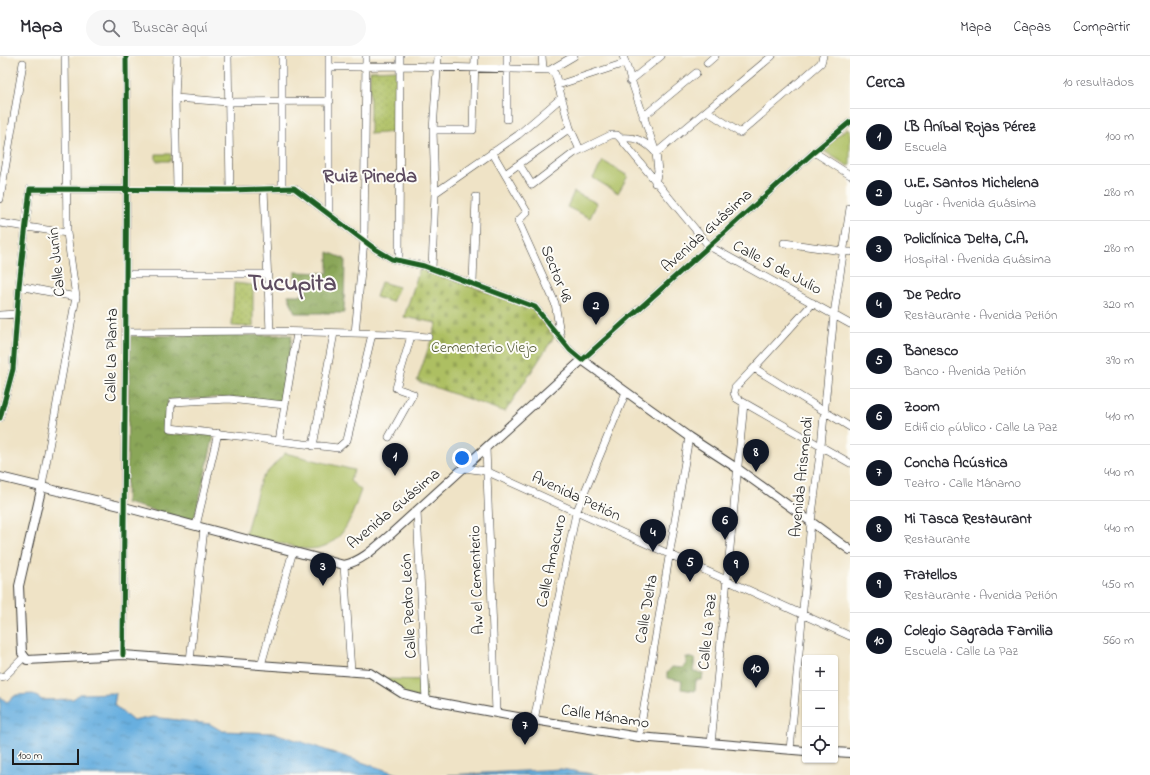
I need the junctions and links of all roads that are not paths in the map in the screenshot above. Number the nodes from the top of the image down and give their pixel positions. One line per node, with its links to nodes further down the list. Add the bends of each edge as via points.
1 (65, 56): 56 (street, Calle Junín)
2 (126, 56): 54 (street, Calle La Planta)
3 (176, 56): 31 (street)
4 (228, 56): 35 (street)
5 (282, 56): 33 (street)
6 (329, 56): 22 (street)
7 (366, 56): 24 (street)
8 (400, 56): 21 (street)
9 (438, 56): 23 (street)
10 (475, 56): 25 (street)
11 (507, 56): 26 (street)
12 (542, 56): 27 (street)
13 (574, 56): 27 (street)
14 (662, 56): 29 (street)
15 (715, 56): 20 (street)
16 (823, 56): 36 (street, via 821,62 740,134)
17 (769, 57): 36 (street)
18 (624, 60): 29 (street); 30 (street)
19 (22, 63): 43 (street)
20 (707, 63)
21 (401, 66): 23 (street); 24 (street); 70 (street)
22 (329, 67): 24 (street); 34 (street)
23 (438, 67): 25 (street); 41 (street)
24 (366, 68): 66 (street)
25 (475, 68): 26 (street); 41 (street, via 473,130)
26 (507, 68): 27 (street); 38 (street)
27 (546, 70): 30 (street, via 555,74)
28 (696, 73): 37 (street)
29 (630, 81): 37 (street)
30 (558, 85): 32 (street)
31 (175, 98): 35 (street); 52 (street)
32 (561, 98): 40 (street); 45 (street)
33 (282, 101): 34 (street); 35 (street); 53 (street)
34 (330, 101): 62 (street)
35 (228, 102): 57 (street)
36 (707, 111): 47 (street)
37 (643, 117): 47 (street)
38 (507, 119)
39 (850, 122): 46 (street, Avenida Guásima)
40 (570, 128): 44 (street); 48 (street)
41 (433, 130): 58 (street)
42 (620, 138): 44 (street, via 617,135 611,136); 47 (street, via 631,137 641,140); 51 (street, Calle 5 de Julio)
43 (3, 150): 60 (street)
44 (580, 150): 48 (street, via 532,185)
45 (492, 152): 49 (street); 58 (street)
46 (814, 152): 50 (street); 68 (street, Avenida Guásima)
47 (656, 153): 51 (street, via 658,171)
48 (519, 164): 49 (street)
49 (505, 174): 90 (street, Sector 48, via 527,212 518,221 555,303)
50 (850, 175)
51 (655, 183): 68 (street, Calle 5 de Julio)
52 (177, 188): 54 (street); 57 (street)
53 (282, 188): 55 (street); 62 (street, via 294,188)
54 (128, 189): 56 (street); 72 (street, Calle La Planta)
55 (264, 189): 57 (street); 73 (street)
56 (66, 190): 64 (street, via 30,189); 65 (street, Calle Junín)
57 (230, 190)
58 (435, 193): 71 (street)
59 (476, 198): 74 (street)
60 (0, 199)
61 (850, 208): 69 (street, Avenida Arismendi)
62 (329, 214): 66 (street)
63 (0, 223): 64 (street)
64 (25, 228): 65 (street); 75 (street)
65 (67, 233): 76 (street, Calle Junín)
66 (364, 241): 70 (street, via 384,255); 86 (street)
67 (784, 243): 69 (street)
68 (709, 246): 77 (street, Calle 5 de Julio); 91 (street, Avenida Guásima)
69 (847, 252): 79 (street, Avenida Arismendi)
70 (399, 261): 71 (street)
71 (432, 269): 74 (street)
72 (127, 274): 73 (street); 83 (street, Calle La Planta)
73 (268, 274): 82 (street)
74 (473, 283): 90 (street, via 535,306)
75 (19, 286): 76 (street); 78 (street)
76 (76, 297): 111 (street, Calle Junín)
77 (813, 303): 79 (street, Calle 5 de Julio); 92 (street)
78 (17, 314): 80 (street); 97 (street, via 13,369)
79 (834, 314): 81 (street, Calle 5 de Julio); 96 (street, Avenida Arismendi)
80 (0, 315)
81 (850, 324)
82 (270, 331): 83 (street); 84 (street)
83 (126, 332): 112 (street, Calle La Planta)
84 (297, 333): 85 (street); 95 (street)
85 (334, 333): 86 (street); 103 (street)
86 (355, 333): 87 (street)
87 (372, 334): 88 (street); 103 (street, via 347,440 338,448)
88 (411, 336): 89 (street); 100 (street, via 396,388 413,394)
89 (428, 337)
90 (561, 339): 91 (street)
91 (582, 360): 93 (main road); 105 (main road, Avenida Guásima)
92 (754, 368): 94 (street, via 735,388 736,398); 96 (street)
93 (626, 392): 101 (main road); 114 (street, Calle Amacuro)
94 (744, 402): 104 (street); 108 (street, Calle La Paz)
95 (285, 405): 99 (street, via 229,399 173,402 170,428); 102 (street)
96 (824, 410): 98 (street); 104 (street, Avenida Arismendi)
97 (0, 418)
98 (850, 427)
99 (218, 433): 102 (street); 116 (street)
100 (389, 437)
101 (689, 437): 108 (main road); 119 (street, Calle Delta)
102 (279, 440): 103 (street)
103 (313, 446)
104 (821, 446): 106 (street); 115 (street, Avenida Arismendi)
105 (486, 448): 107 (main road, Avenida Guásima); 109 (street, A.v el Cementerio)
106 (850, 463)
107 (464, 468): 109 (street, Avenida Petión); 113 (main road, Avenida Guásima)
108 (738, 469): 115 (main road); 121 (street, Calle La Paz)
109 (486, 471): 114 (street, Avenida Petión); 131 (street, A.v el Cementerio)
110 (0, 477): 111 (main road, Avenida Guásima)
111 (42, 486): 112 (main road, Avenida Guásima); 125 (main road, via 19,586)
112 (124, 507): 116 (main road, Avenida Guásima); 124 (street, Calle La Planta)
113 (418, 511): 120 (main road, Avenida Guásima, via 368,554); 130 (street, Calle Pedro León)
114 (576, 513): 119 (street, Avenida Petión); 132 (street, Calle Amacuro)
115 (811, 522): 117 (main road); 122 (street, Avenida Arismendi)
116 (200, 527): 118 (main road, Avenida Guásima); 126 (street)
117 (850, 550)
118 (293, 551): 120 (main road, Avenida Guásima); 127 (street)
119 (670, 555): 121 (street, Avenida Petión); 133 (street, Calle Delta)
120 (344, 565): 128 (street)
121 (727, 582): 122 (street, Avenida Petión); 134 (street, Calle La Paz)
122 (803, 614): 123 (street, Avenida Petión); 135 (street, Avenida Arismendi)
123 (850, 636)
124 (123, 655): 125 (main road, Calle Mánamo, via 27,660); 126 (main road, Calle Mánamo)
125 (24, 658): 129 (street, via 5,676)
126 (190, 660): 127 (main road, Calle Mánamo)
127 (261, 665): 128 (main road, Calle Mánamo)
128 (351, 672): 130 (main road, Calle Mánamo, via 370,673 404,694)
129 (0, 677)
130 (426, 700): 131 (main road, Calle Mánamo)
131 (496, 712): 132 (main road, Calle Mánamo)
132 (534, 720): 133 (main road, Calle Mánamo)
133 (639, 737): 134 (main road, Calle Mánamo)
134 (711, 744): 135 (main road, Calle Mánamo)
135 (790, 750): 136 (main road, Calle Mánamo)
136 (802, 751)
137 (838, 752): 138 (main road)
138 (850, 753)

